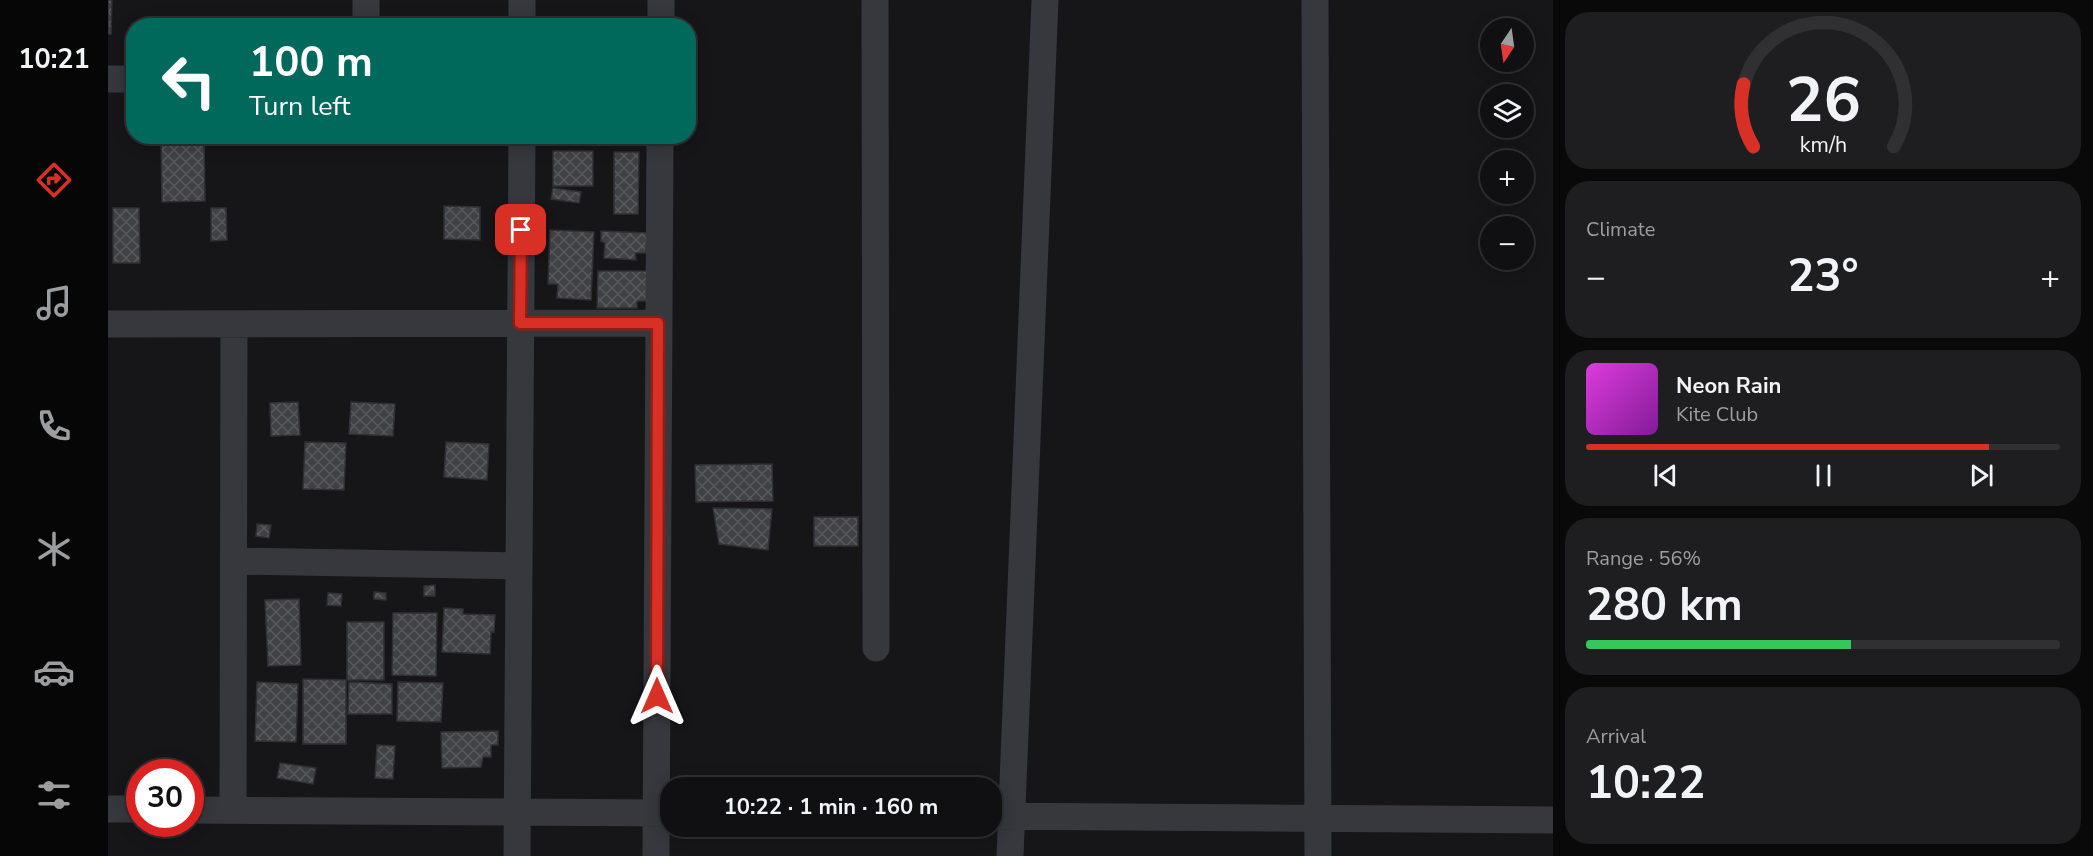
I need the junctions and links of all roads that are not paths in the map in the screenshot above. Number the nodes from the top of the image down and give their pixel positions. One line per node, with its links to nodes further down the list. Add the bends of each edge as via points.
1 (366, 0): 7 (street)
2 (522, 0): 8 (street)
3 (662, 0): 9 (street)
4 (875, 0): 20 (street)
5 (1045, 0): 28 (street)
6 (1315, 0): 29 (street)
7 (366, 18)
8 (522, 18)
9 (661, 18)
10 (108, 79): 11 (street)
11 (126, 79)
12 (522, 144): 14 (street)
13 (660, 144): 15 (street)
14 (520, 323): 15 (street); 17 (street); 19 (street)
15 (658, 323): 21 (street)
16 (108, 324): 17 (street)
17 (234, 324): 18 (street)
18 (234, 561): 19 (street); 25 (street)
19 (519, 566): 26 (street)
20 (876, 648)
21 (663, 777)
22 (108, 809): 23 (street)
23 (126, 809)
24 (204, 810): 25 (street)
25 (233, 810): 26 (street)
26 (517, 812): 27 (street); 32 (street)
27 (660, 813)
28 (1002, 816): 29 (street); 34 (street)
29 (1318, 818): 30 (street); 35 (street)
30 (1553, 820)
31 (660, 831): 33 (street)
32 (517, 856)
33 (656, 856)
34 (1010, 856)
35 (1318, 856)

